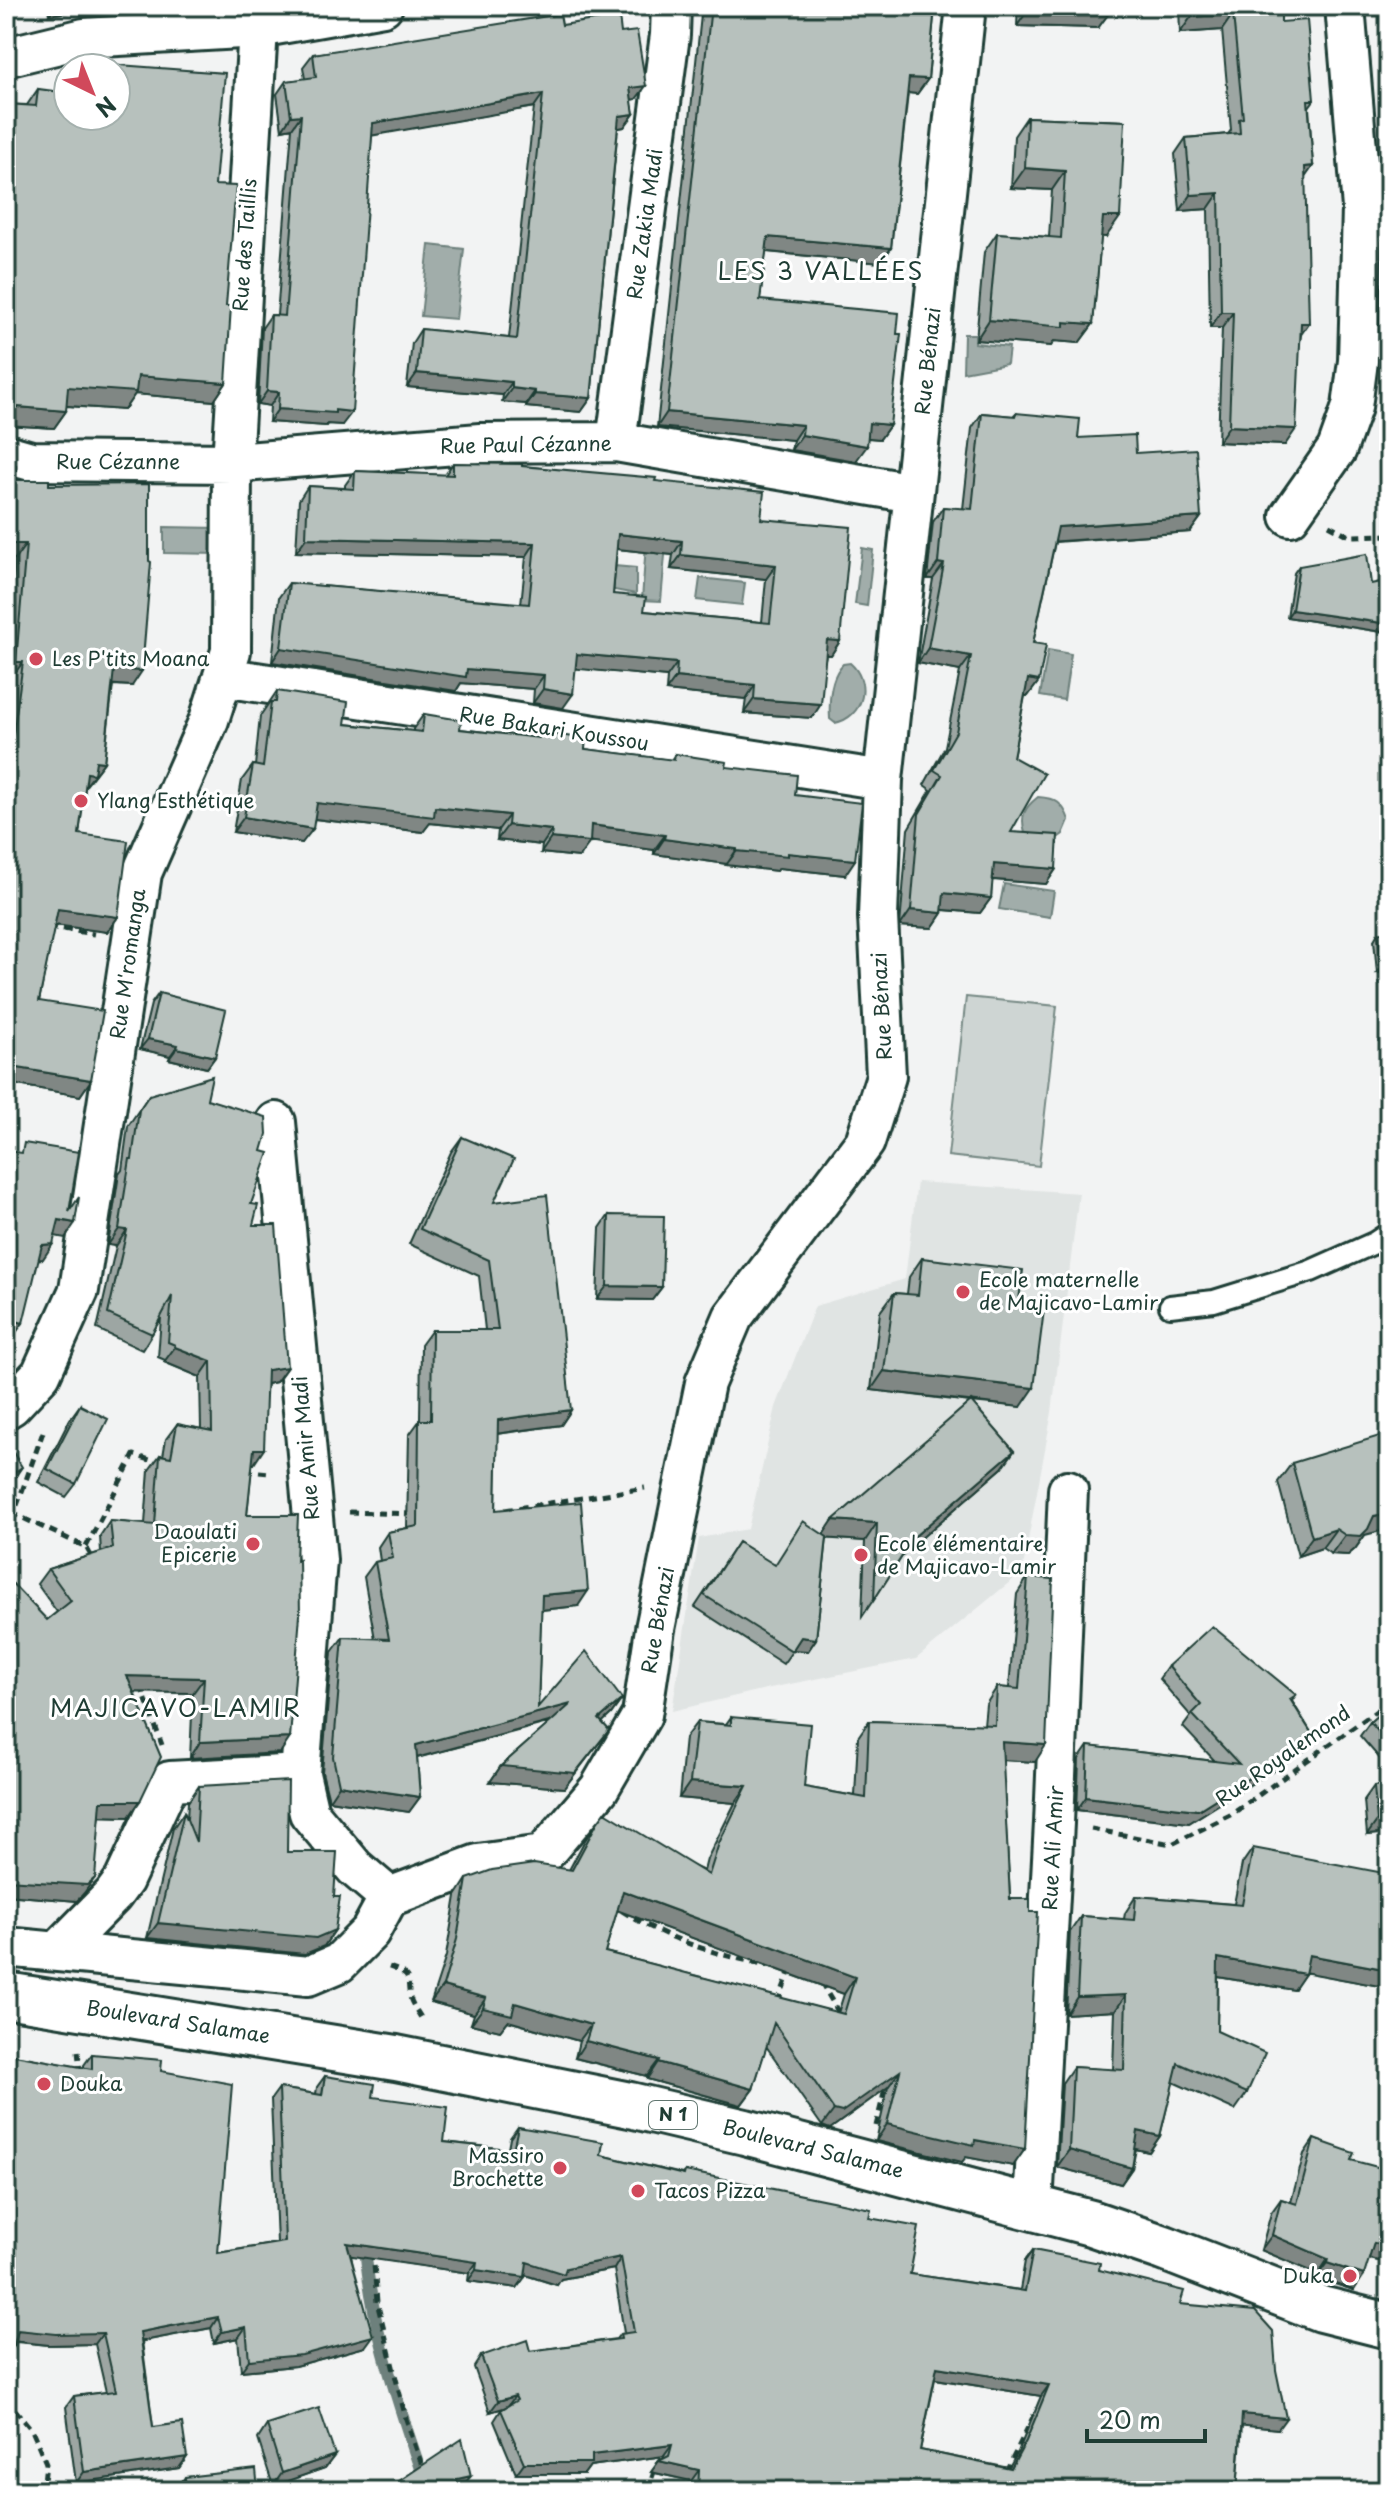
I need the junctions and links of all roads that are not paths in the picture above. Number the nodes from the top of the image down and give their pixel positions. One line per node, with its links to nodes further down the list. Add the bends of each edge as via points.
1 (383, 6): 5 (street)
2 (671, 6): 8 (street, Rue Zakia Madi)
3 (966, 6): 11 (street, Rue Bénazi)
4 (1345, 6): 7 (street)
5 (258, 28): 6 (street, via 84,38); 10 (street, Rue des Taillis)
6 (6, 57)
7 (1376, 207): 12 (street, via 1352,407 1337,449)
8 (616, 442): 10 (street, Rue Paul Cézanne, via 480,443); 11 (street, Rue Paul Cézanne)
9 (6, 454): 10 (street, Rue Cézanne, via 31,461)
10 (232, 463): 13 (street, Rue M'romanga, via 231,651)
11 (913, 493): 14 (street, Rue Bénazi)
12 (1290, 516)
13 (224, 677): 14 (street, Rue Bakari Koussou); 18 (street, Rue M'romanga, via 142,873 79,1290 41,1374)
14 (883, 780): 21 (street, Rue Bénazi, via 878,917 886,1076 865,1142 733,1317 705,1383 642,1715 599,1789 543,1855 478,1864)
15 (276, 1122): 20 (street, Rue Amir Madi, via 317,1560)
16 (1389, 1233): 17 (lane, via 1311,1271 1214,1301)
17 (1170, 1306)
18 (14, 1402)
19 (1068, 1490): 25 (street, Rue Ali Amir)
20 (300, 1774): 21 (street, Rue Amir Madi, via 309,1813 355,1868); 23 (street, via 170,1781 124,1880)
21 (389, 1897): 23 (street, via 370,1932 339,1963 308,1976)
22 (6, 1947): 23 (street)
23 (59, 1950)
24 (6, 1995): 25 (main road, Boulevard Salamae / N 1, via 424,2063 630,2105)
25 (1033, 2206): 26 (main road, Boulevard Salamae / N 1, via 1137,2238)
26 (1321, 2309): 27 (main road, Boulevard Salamae / N 1); 28 (main road, Boulevard Salamae / N 1)
27 (1389, 2326)
28 (1389, 2349)

